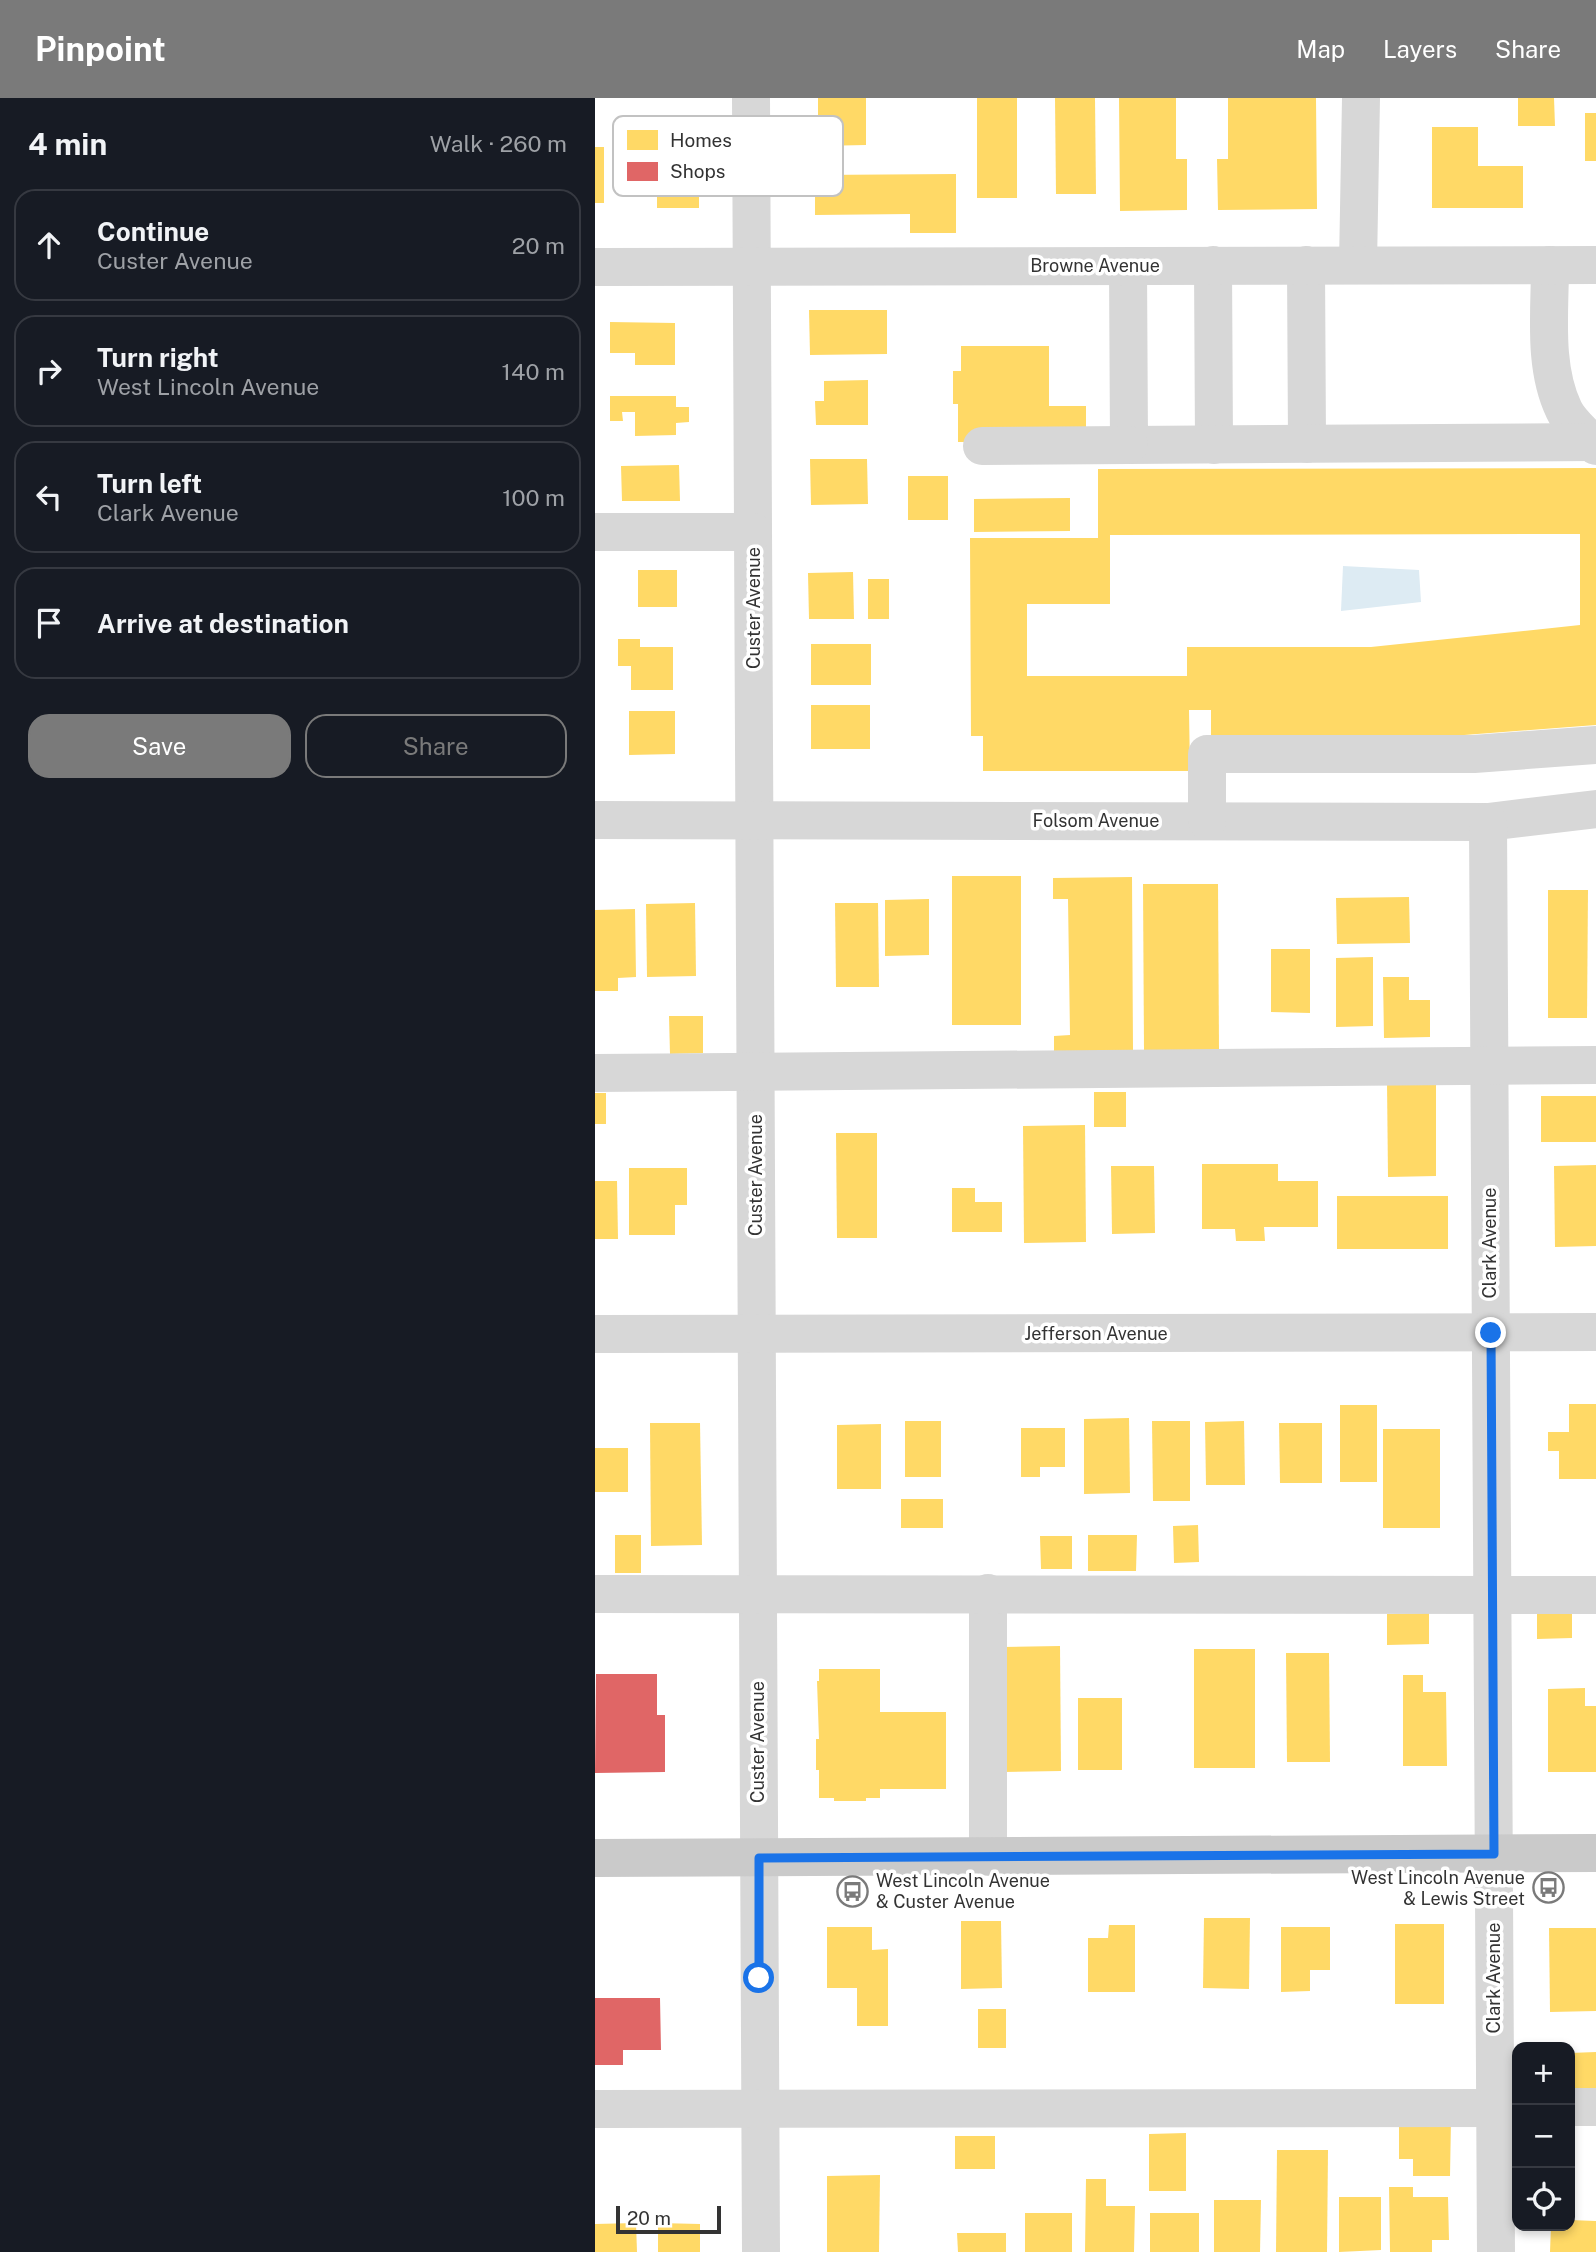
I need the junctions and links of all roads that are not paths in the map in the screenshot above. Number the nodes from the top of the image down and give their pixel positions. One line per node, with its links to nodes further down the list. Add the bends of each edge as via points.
1 (751, 98): 3 (street, Custer Avenue)
2 (1361, 98): 7 (street)
3 (751, 116)
4 (752, 196): 12 (street, Custer Avenue)
5 (1213, 265): 6 (street, Browne Avenue); 10 (street, Browne Avenue); 16 (street)
6 (1306, 265): 7 (street, Browne Avenue); 13 (street)
7 (1359, 265): 8 (street, Browne Avenue)
8 (1549, 265): 9 (street, Browne Avenue); 14 (street, via 1555,387 1565,413)
9 (1596, 265)
10 (1128, 266): 12 (street, Browne Avenue); 15 (street)
11 (595, 267): 12 (street, Browne Avenue)
12 (752, 268): 18 (street, Custer Avenue)
13 (1307, 444): 14 (street); 16 (street)
14 (1594, 444)
15 (1129, 445): 16 (street); 17 (street)
16 (1214, 445)
17 (982, 446)
18 (753, 532): 19 (street); 23 (street, Custer Avenue)
19 (595, 533)
20 (1596, 745): 24 (street, via 1474,754 1207,754)
21 (1596, 810): 25 (street, Folsom Avenue)
22 (595, 820): 23 (street, Folsom Avenue)
23 (754, 820): 24 (street, Folsom Avenue); 29 (street, Custer Avenue)
24 (1207, 821): 25 (street, Folsom Avenue)
25 (1488, 822): 26 (street, Clark Avenue)
26 (1489, 1065): 27 (street); 29 (street); 31 (street, Clark Avenue)
27 (1596, 1065)
28 (595, 1073): 29 (street)
29 (756, 1073): 33 (street, Custer Avenue)
30 (1596, 1332): 31 (street, Jefferson Avenue)
31 (1491, 1333): 33 (street, Jefferson Avenue); 37 (street, Clark Avenue)
32 (595, 1334): 33 (street, Jefferson Avenue)
33 (757, 1334): 34 (street, Custer Avenue)
34 (758, 1593): 35 (street); 36 (street); 43 (street, Custer Avenue)
35 (595, 1594)
36 (988, 1594): 37 (street); 41 (street)
37 (1492, 1595): 38 (street); 40 (street, Clark Avenue)
38 (1596, 1595)
39 (1596, 1853): 40 (main road)
40 (1494, 1854): 41 (main road); 45 (street, Clark Avenue)
41 (988, 1857): 43 (main road)
42 (595, 1858): 43 (main road)
43 (759, 1858): 48 (street, Custer Avenue)
44 (1596, 2107): 46 (street)
45 (1506, 2108): 48 (street); 50 (street, Clark Avenue)
46 (1575, 2108)
47 (595, 2109): 48 (street)
48 (760, 2109): 49 (street, Custer Avenue)
49 (761, 2252)
50 (1496, 2252)

